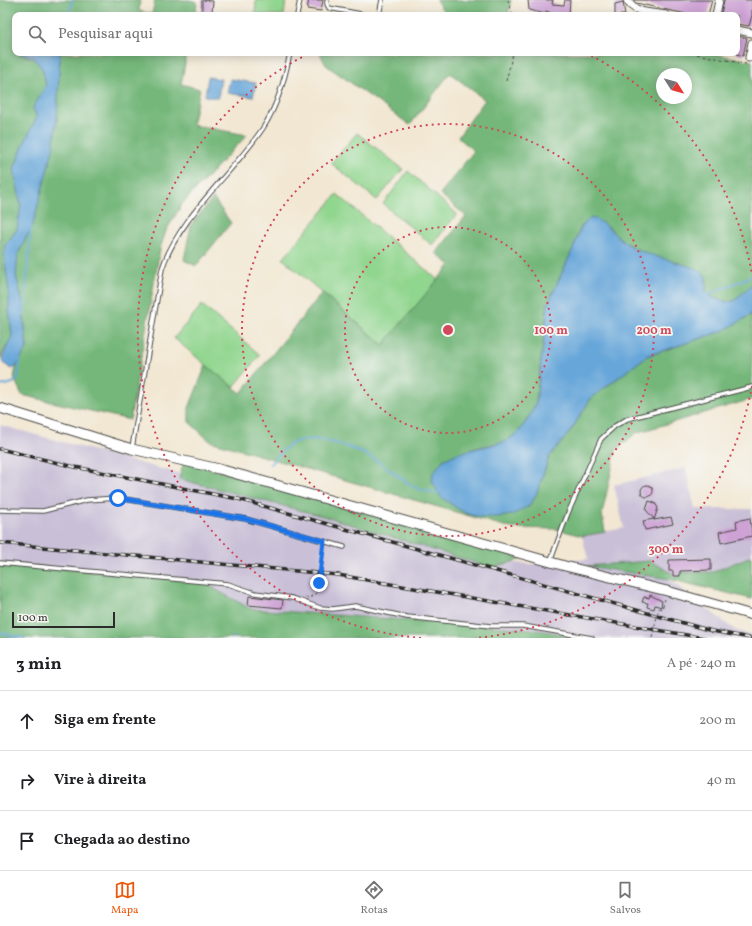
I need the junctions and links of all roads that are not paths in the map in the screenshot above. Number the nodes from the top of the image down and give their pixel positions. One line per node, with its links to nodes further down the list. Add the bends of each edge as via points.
1 (300, 0): 6 (lane)
2 (327, 0): 7 (lane, via 329,8)
3 (382, 0): 8 (lane)
4 (719, 0): 10 (street)
5 (629, 3): 9 (street, via 639,10)
6 (298, 12)
7 (350, 12)
8 (380, 12)
9 (650, 12)
10 (717, 12)
11 (740, 31): 12 (street)
12 (752, 34)
13 (752, 47): 15 (street)
14 (289, 56): 18 (lane, via 281,90 263,127 186,225 166,255)
15 (749, 58)
16 (752, 387): 21 (lane, via 627,419 615,426 601,439 568,513)
17 (0, 408): 18 (street)
18 (132, 449): 21 (street, via 219,470)
19 (0, 510): 20 (lane, via 43,511 87,500 118,498 246,519)
20 (344, 546)
21 (550, 562): 23 (street)
22 (0, 563): 24 (lane, via 228,584 255,593 292,598 320,608 357,606 407,617 491,626 520,626)
23 (752, 614)
24 (592, 638)

